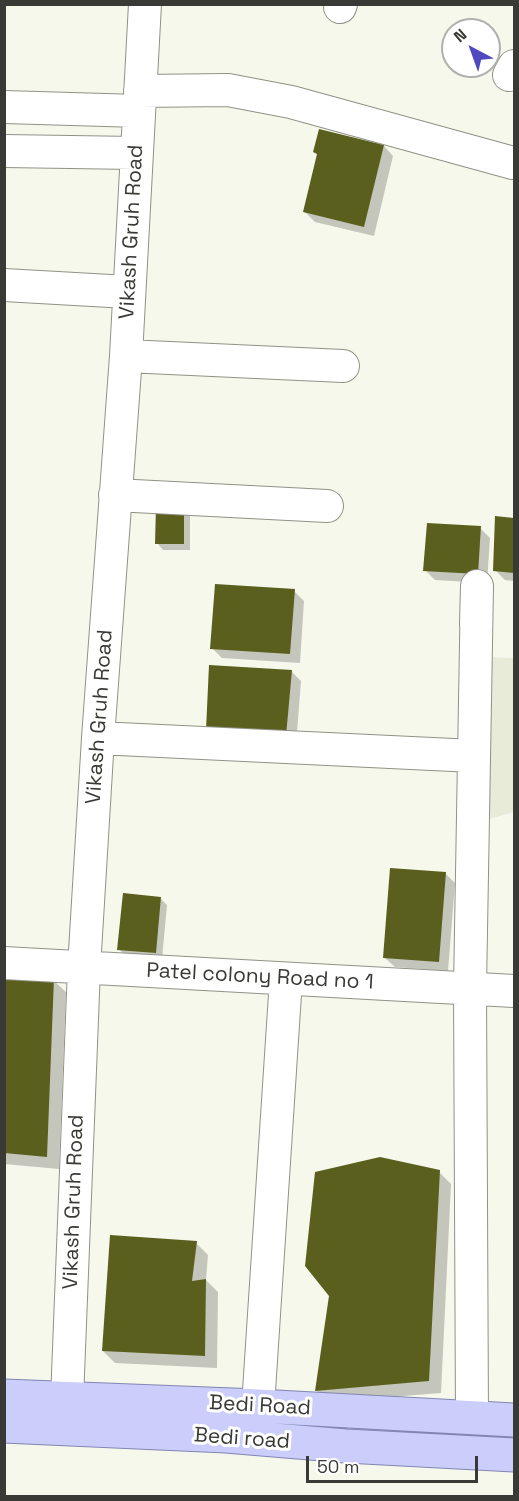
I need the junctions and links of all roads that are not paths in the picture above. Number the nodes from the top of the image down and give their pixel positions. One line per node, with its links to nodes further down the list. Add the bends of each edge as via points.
1 (145, 4): 2 (street, Vikash Gruh Road)
2 (139, 101): 3 (street); 5 (street, Vikash Gruh Road); 6 (street, via 228,90 281,100)
3 (4, 107)
4 (4, 151): 5 (street)
5 (136, 153): 8 (street, Vikash Gruh Road)
6 (513, 163)
7 (4, 285): 8 (street)
8 (128, 292): 9 (street, Vikash Gruh Road)
9 (126, 356): 10 (street); 11 (street, Vikash Gruh Road)
10 (343, 366)
11 (115, 495): 12 (street); 14 (street, Vikash Gruh Road)
12 (327, 506)
13 (476, 624): 15 (street)
14 (98, 738): 15 (street); 17 (street, Vikash Gruh Road)
15 (474, 756): 19 (street)
16 (4, 963): 17 (street, Patel colony Road no 1)
17 (84, 968): 18 (street, Patel colony Road no 1); 23 (street, Vikash Gruh Road)
18 (286, 979): 19 (street, Patel colony Road no 1); 22 (street)
19 (470, 988): 20 (street, Patel colony Road no 1); 24 (street)
20 (514, 992)
21 (4, 1396): 23 (main road, Bedi Road)
22 (258, 1406): 23 (main road, Bedi Road); 24 (main road, Bedi Road)
23 (66, 1414): 26 (main road, Bedi road); 27 (main road, Bedi road, via 226,1436)
24 (472, 1418): 25 (main road, Bedi Road)
25 (514, 1420)
26 (4, 1426)
27 (512, 1459)

